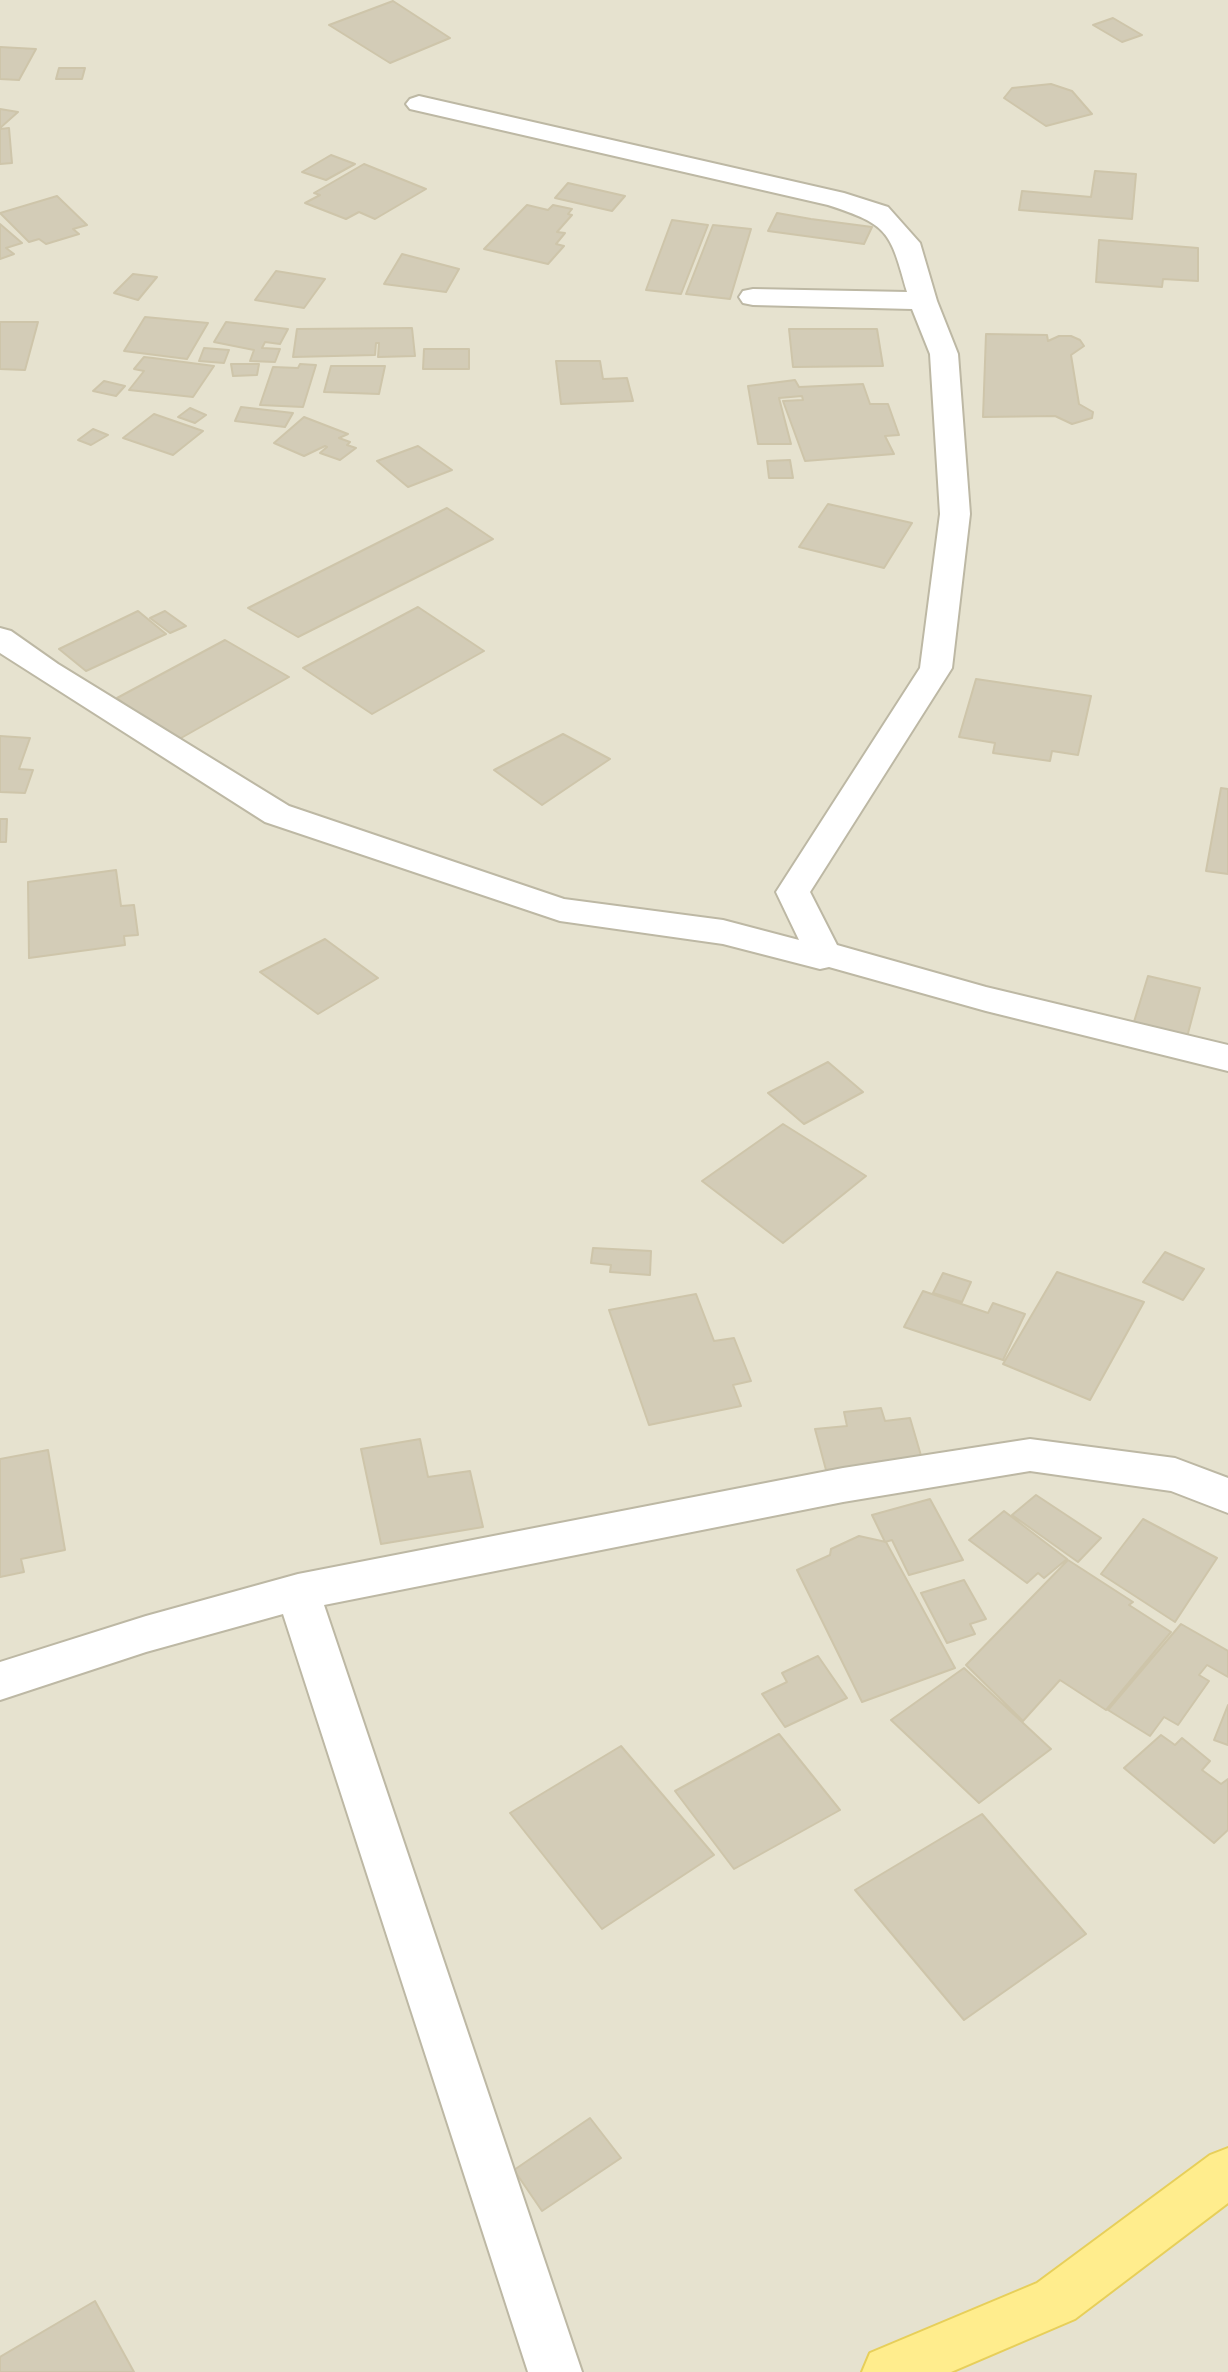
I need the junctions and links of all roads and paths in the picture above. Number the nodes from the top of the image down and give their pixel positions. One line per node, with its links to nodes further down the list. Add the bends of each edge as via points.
1 (419, 104): 3 (street, via 835,198 878,213 907,243)
2 (753, 297): 3 (street)
3 (923, 301): 5 (street, via 944,354 955,514 936,668 793,892)
4 (0, 638): 5 (street, via 277,814 560,910 723,932 820,957)
5 (823, 953): 6 (street, via 986,999)
6 (1228, 1058)
7 (1228, 1496): 8 (street, via 1175,1475 1030,1455 843,1485)
8 (298, 1592): 9 (street); 11 (street)
9 (0, 1681)
10 (1228, 2172): 12 (main road, via 1056,2301)
11 (555, 2372)
12 (890, 2372)

